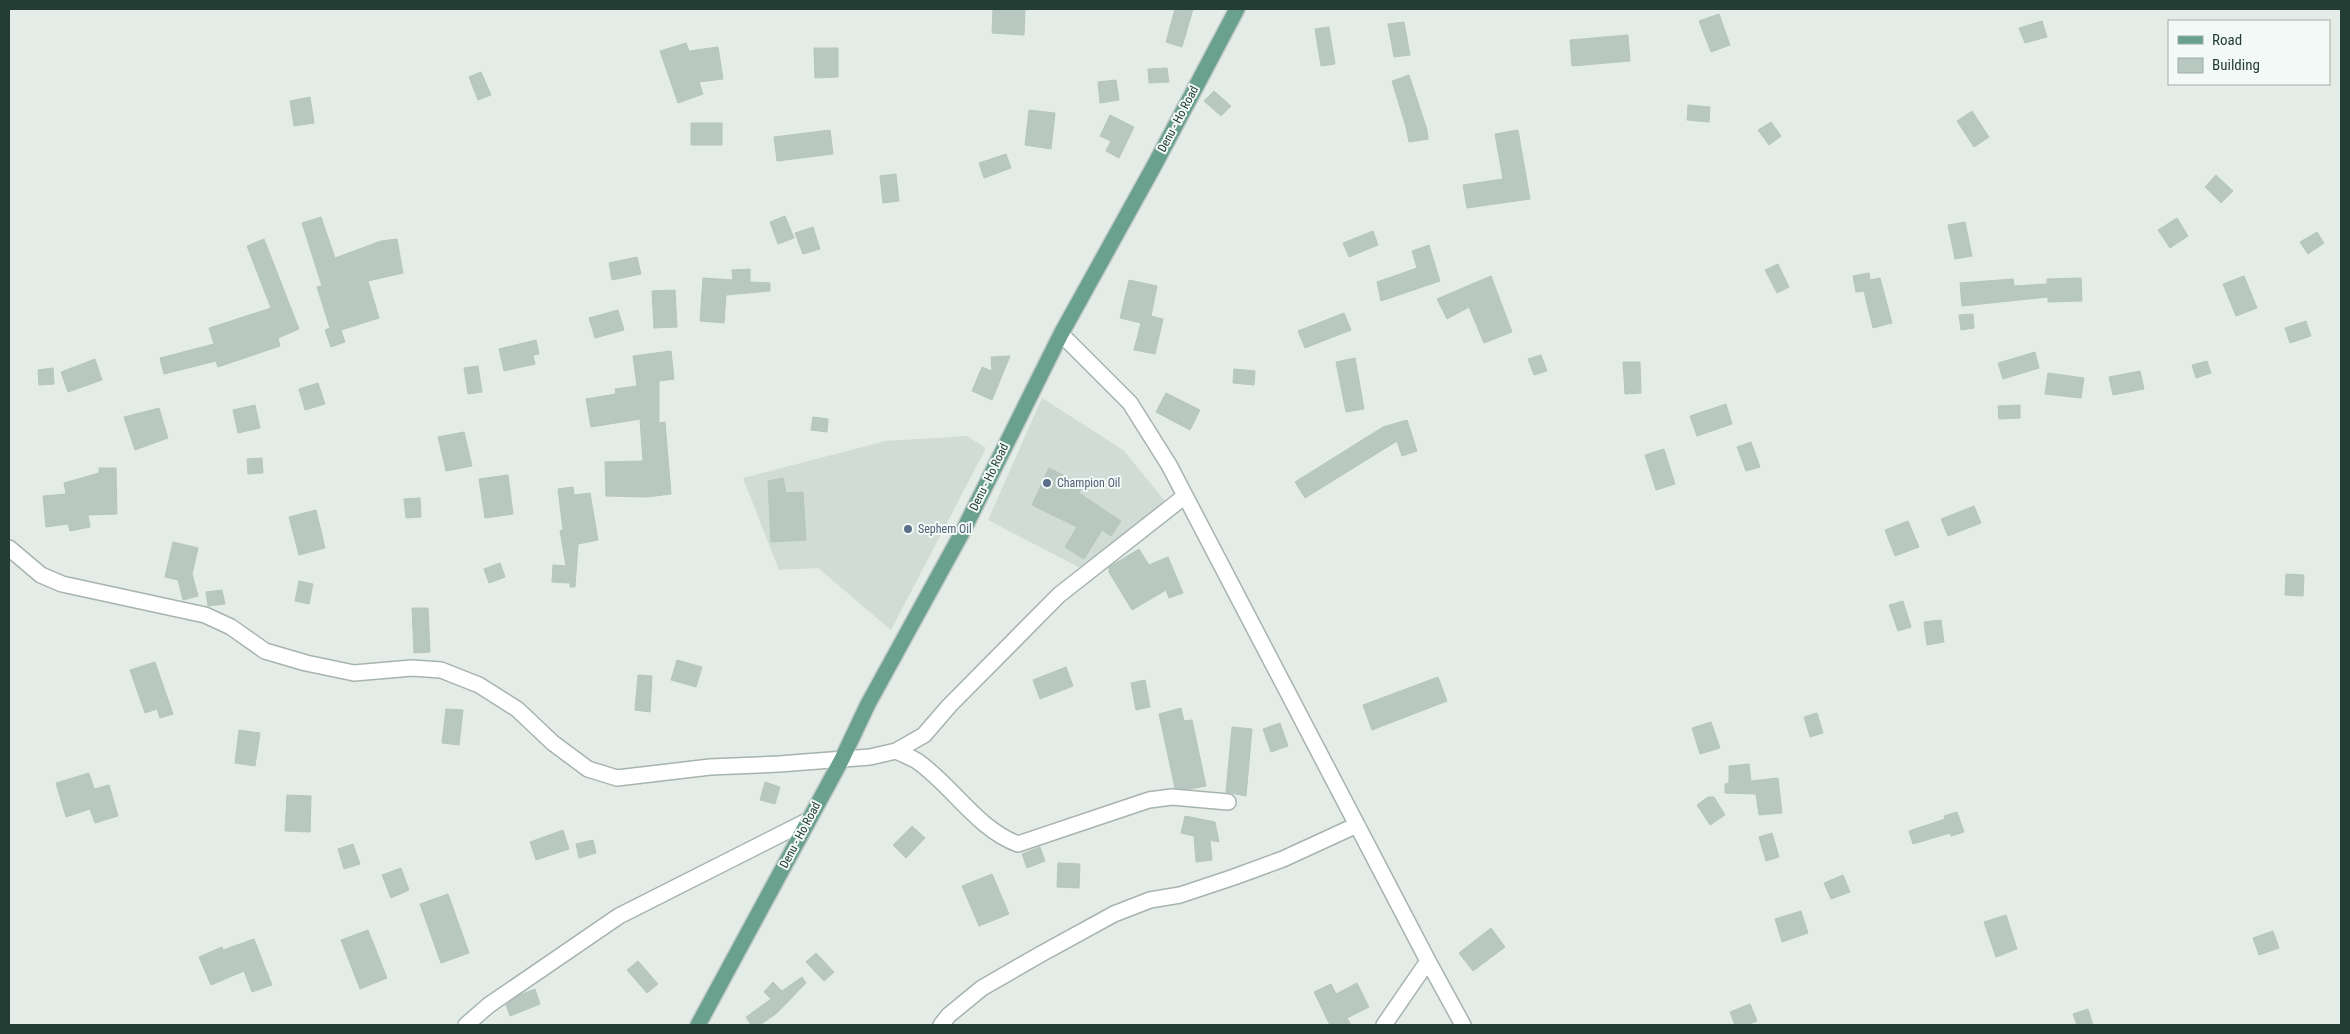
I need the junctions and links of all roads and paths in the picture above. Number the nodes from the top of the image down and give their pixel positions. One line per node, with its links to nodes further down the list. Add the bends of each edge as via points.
1 (1237, 9): 2 (main road, Denu - Ho Road)
2 (1061, 334): 3 (street, via 1130,404); 6 (main road, Denu - Ho Road, via 963,531 868,704)
3 (1185, 496): 5 (street, via 1060,595 924,735); 9 (street)
4 (9, 548): 6 (street, via 41,575 62,584 205,615 231,627 265,651 306,663 354,673 412,668 441,670 479,685 517,708 553,743 588,769 618,778 710,767)
5 (896, 751): 6 (street); 7 (street, via 916,761 987,825 1018,844 1149,800 1172,797)
6 (842, 759): 8 (main road, Denu - Ho Road)
7 (1228, 802)
8 (807, 821): 11 (street, via 619,916 489,1005); 12 (main road, Denu - Ho Road)
9 (1357, 825): 10 (street); 13 (street, via 1283,859 1234,877 1180,895 1150,900 1114,914 982,988)
10 (1428, 961): 14 (street); 15 (street)
11 (466, 1025)
12 (698, 1025)
13 (941, 1025)
14 (1384, 1025)
15 (1463, 1025)

